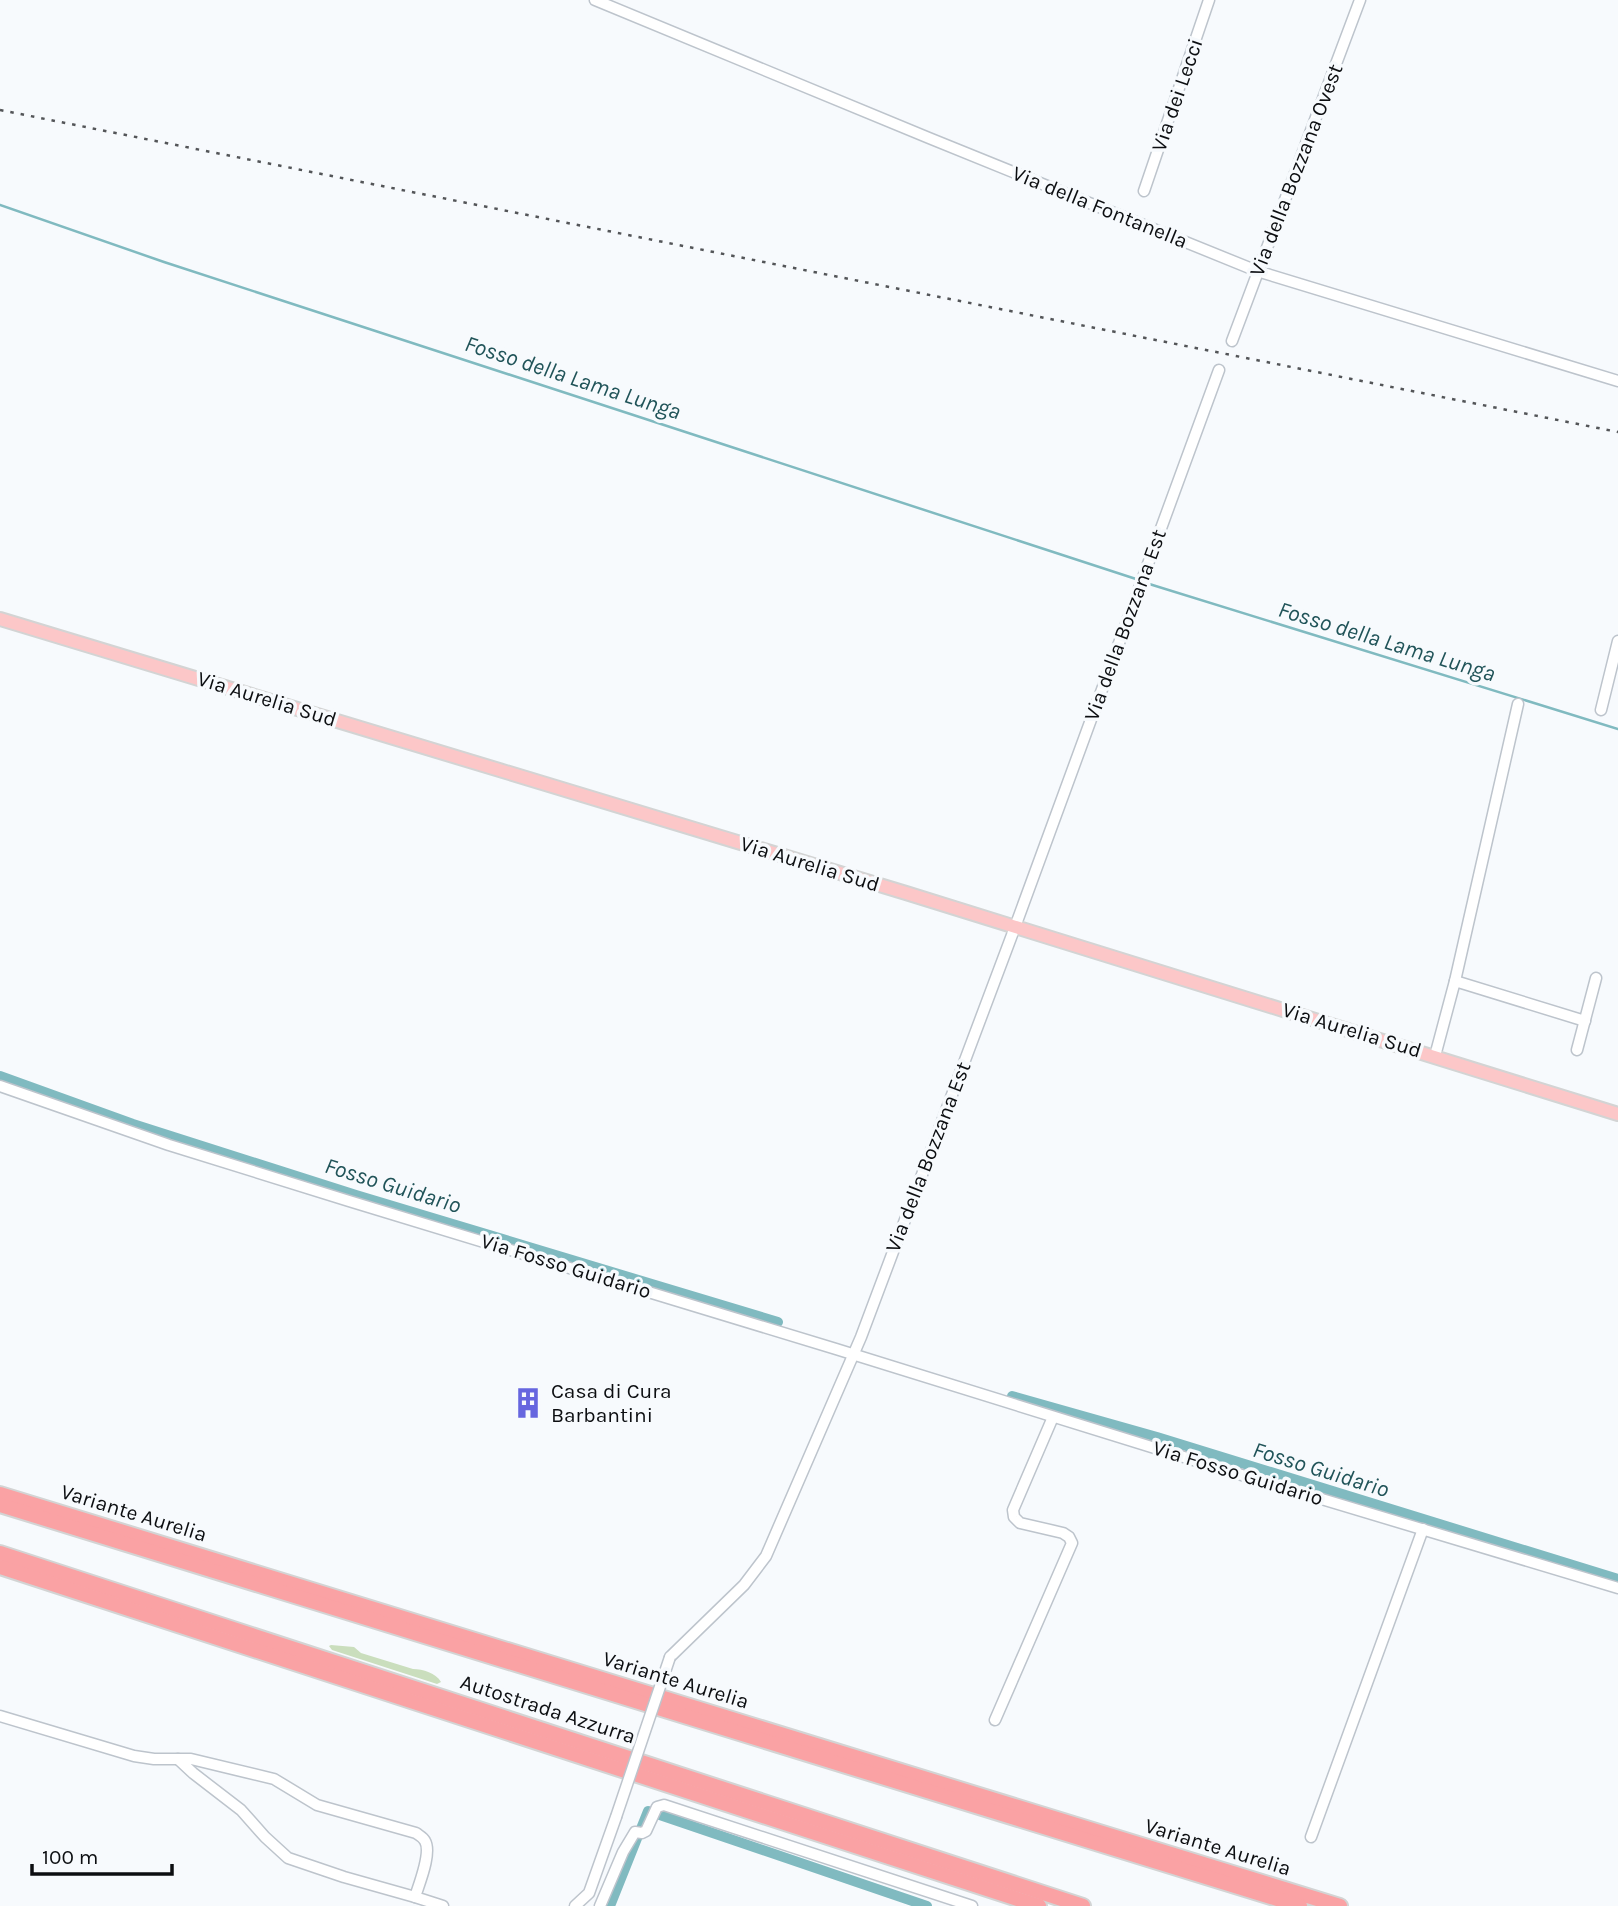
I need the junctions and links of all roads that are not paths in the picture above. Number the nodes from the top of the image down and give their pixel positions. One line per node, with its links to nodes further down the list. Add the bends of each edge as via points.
1 (594, 0): 5 (street, Via della Fontanella)
2 (1209, 0): 4 (street, Via dei Lecci)
3 (1360, 0): 5 (street, Via della Bozzana Ovest)
4 (1144, 191)
5 (1258, 271): 6 (street, Via della Bozzana Ovest); 8 (street, Via della Fontanella)
6 (1232, 341)
7 (1219, 370): 13 (street, Via della Bozzana Est)
8 (1618, 381)
9 (0, 619): 13 (main road, Via Aurelia Sud)
10 (1618, 641): 12 (street)
11 (1518, 704): 15 (street)
12 (1601, 710)
13 (1015, 927): 18 (main road, Via Aurelia Sud); 21 (street, Via della Bozzana Est)
14 (1596, 978): 16 (street)
15 (1455, 981): 16 (street); 18 (street)
16 (1585, 1021): 17 (street)
17 (1577, 1050)
18 (1435, 1056): 20 (main road, Via Aurelia Sud)
19 (0, 1086): 21 (street, Via Fosso Guidario, via 169,1145)
20 (1618, 1114)
21 (853, 1355): 22 (street, Via Fosso Guidario); 35 (street, Via della Bozzana Est, bridge, via 766,1556 744,1585 670,1657 589,1893)
22 (1052, 1417): 25 (street, Via Fosso Guidario); 30 (street, via 1014,1517 1063,1533 1072,1543)
23 (0, 1494): 41 (highway, Variante Aurelia)
24 (0, 1505): 40 (highway, Variante Aurelia)
25 (1423, 1529): 28 (street, Via Fosso Guidario); 32 (street)
26 (0, 1553): 39 (highway, Autostrada Azzurra)
27 (0, 1567): 38 (highway, Autostrada Azzurra)
28 (1618, 1588)
29 (0, 1716): 31 (street, via 134,1756)
30 (995, 1720)
31 (178, 1759): 33 (street, via 241,1810 288,1858); 33 (street, via 274,1779 317,1805 416,1833 424,1838 428,1853)
32 (1311, 1838)
33 (415, 1897): 34 (street)
34 (443, 1906)
35 (575, 1906)
36 (600, 1906): 37 (street, via 623,1852 664,1805)
37 (972, 1906)
38 (1040, 1906)
39 (1083, 1906)
40 (1300, 1906)
41 (1340, 1906)

